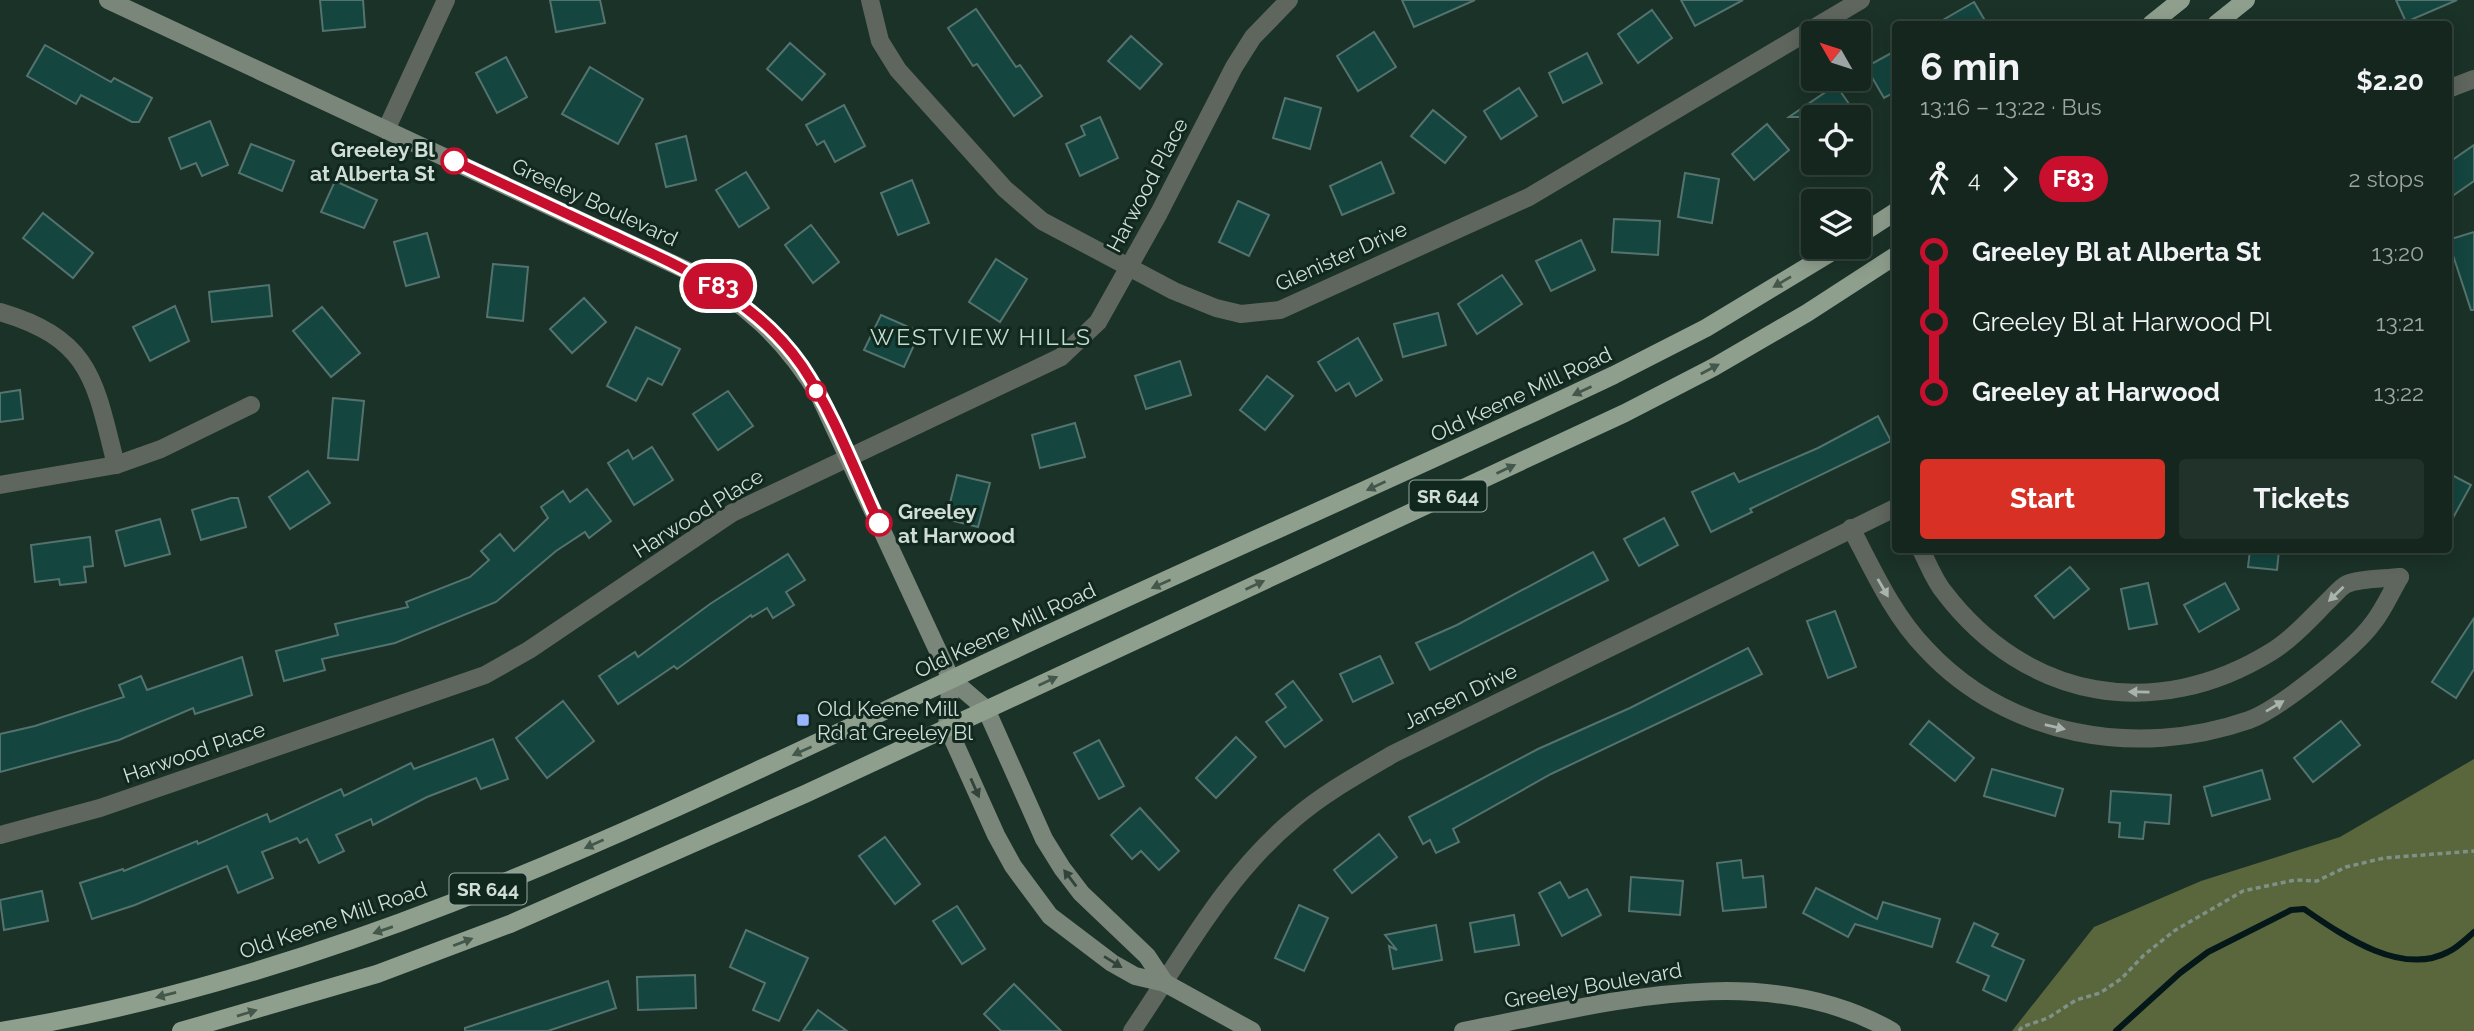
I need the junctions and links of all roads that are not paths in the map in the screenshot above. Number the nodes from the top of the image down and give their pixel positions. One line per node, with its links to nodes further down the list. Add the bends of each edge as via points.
1 (108, 0): 12 (street, Greeley Boulevard)
2 (446, 0): 12 (street)
3 (870, 0): 17 (street, Glenister Drive, via 880,41 898,70 1005,189 1042,221)
4 (1289, 0): 17 (street, Harwood Place, via 1254,37 1234,67)
5 (1861, 0): 17 (street, Glenister Drive, via 1529,197 1280,310 1241,314 1216,308)
6 (2181, 0): 8 (main road)
7 (2246, 0): 9 (main road)
8 (2155, 21)
9 (2220, 21)
10 (2474, 79): 11 (street)
11 (2452, 87)
12 (386, 130): 20 (street, Greeley Boulevard, via 686,270 738,300 801,365)
13 (1892, 214): 14 (main road)
14 (1871, 228)
15 (1892, 258): 27 (main road, SR 644, one-way to 15, via 1625,413 1784,327)
16 (1820, 259): 26 (main road, Old Keene Mill Road / SR 644, one-way to 26, via 1614,375)
17 (1129, 267): 20 (street, Harwood Place, via 1098,322 1061,357)
18 (0, 312): 21 (street, via 52,332 78,356 96,387)
19 (251, 405): 21 (street)
20 (849, 457): 26 (street, Greeley Boulevard); 29 (street, Harwood Place, via 732,513 485,675 100,808)
21 (116, 466): 22 (street)
22 (0, 485)
23 (1892, 509): 24 (street, Jansen Drive)
24 (1851, 528): 25 (street, one-way to 25, via 1904,622 1948,670 2027,720 2116,739 2167,740 2249,720 2275,707 2373,624 2400,577 2346,584 2272,651 2230,673 2185,690 2140,693 2059,680 2006,653 1983,636 1942,590); 30 (street, Jansen Drive, via 1393,754 1342,784 1294,819 1253,858 1213,908)
25 (1923, 553)
26 (951, 679): 27 (street, Greeley Boulevard); 28 (street, Greeley Boulevard); 31 (main road, Old Keene Mill Road / SR 644, one-way to 31, via 521,876 393,926 250,974)
27 (986, 709): 28 (main road, SR 644); 30 (street, Greeley Boulevard, one-way to 27, via 1147,956 1081,893 1062,868 1044,839)
28 (947, 726): 30 (street, Greeley Boulevard, one-way to 30, via 1001,846 1050,916 1135,976); 32 (main road, SR 644, one-way to 28, via 377,974 510,924)
29 (0, 835)
30 (1165, 983): 33 (street, Jansen Drive); 34 (street, Greeley Boulevard)
31 (0, 1031)
32 (181, 1031)
33 (1132, 1031)
34 (1252, 1031)
35 (1463, 1031): 36 (street, Greeley Boulevard, via 1665,993 1713,990 1831,1006)
36 (1892, 1031)

